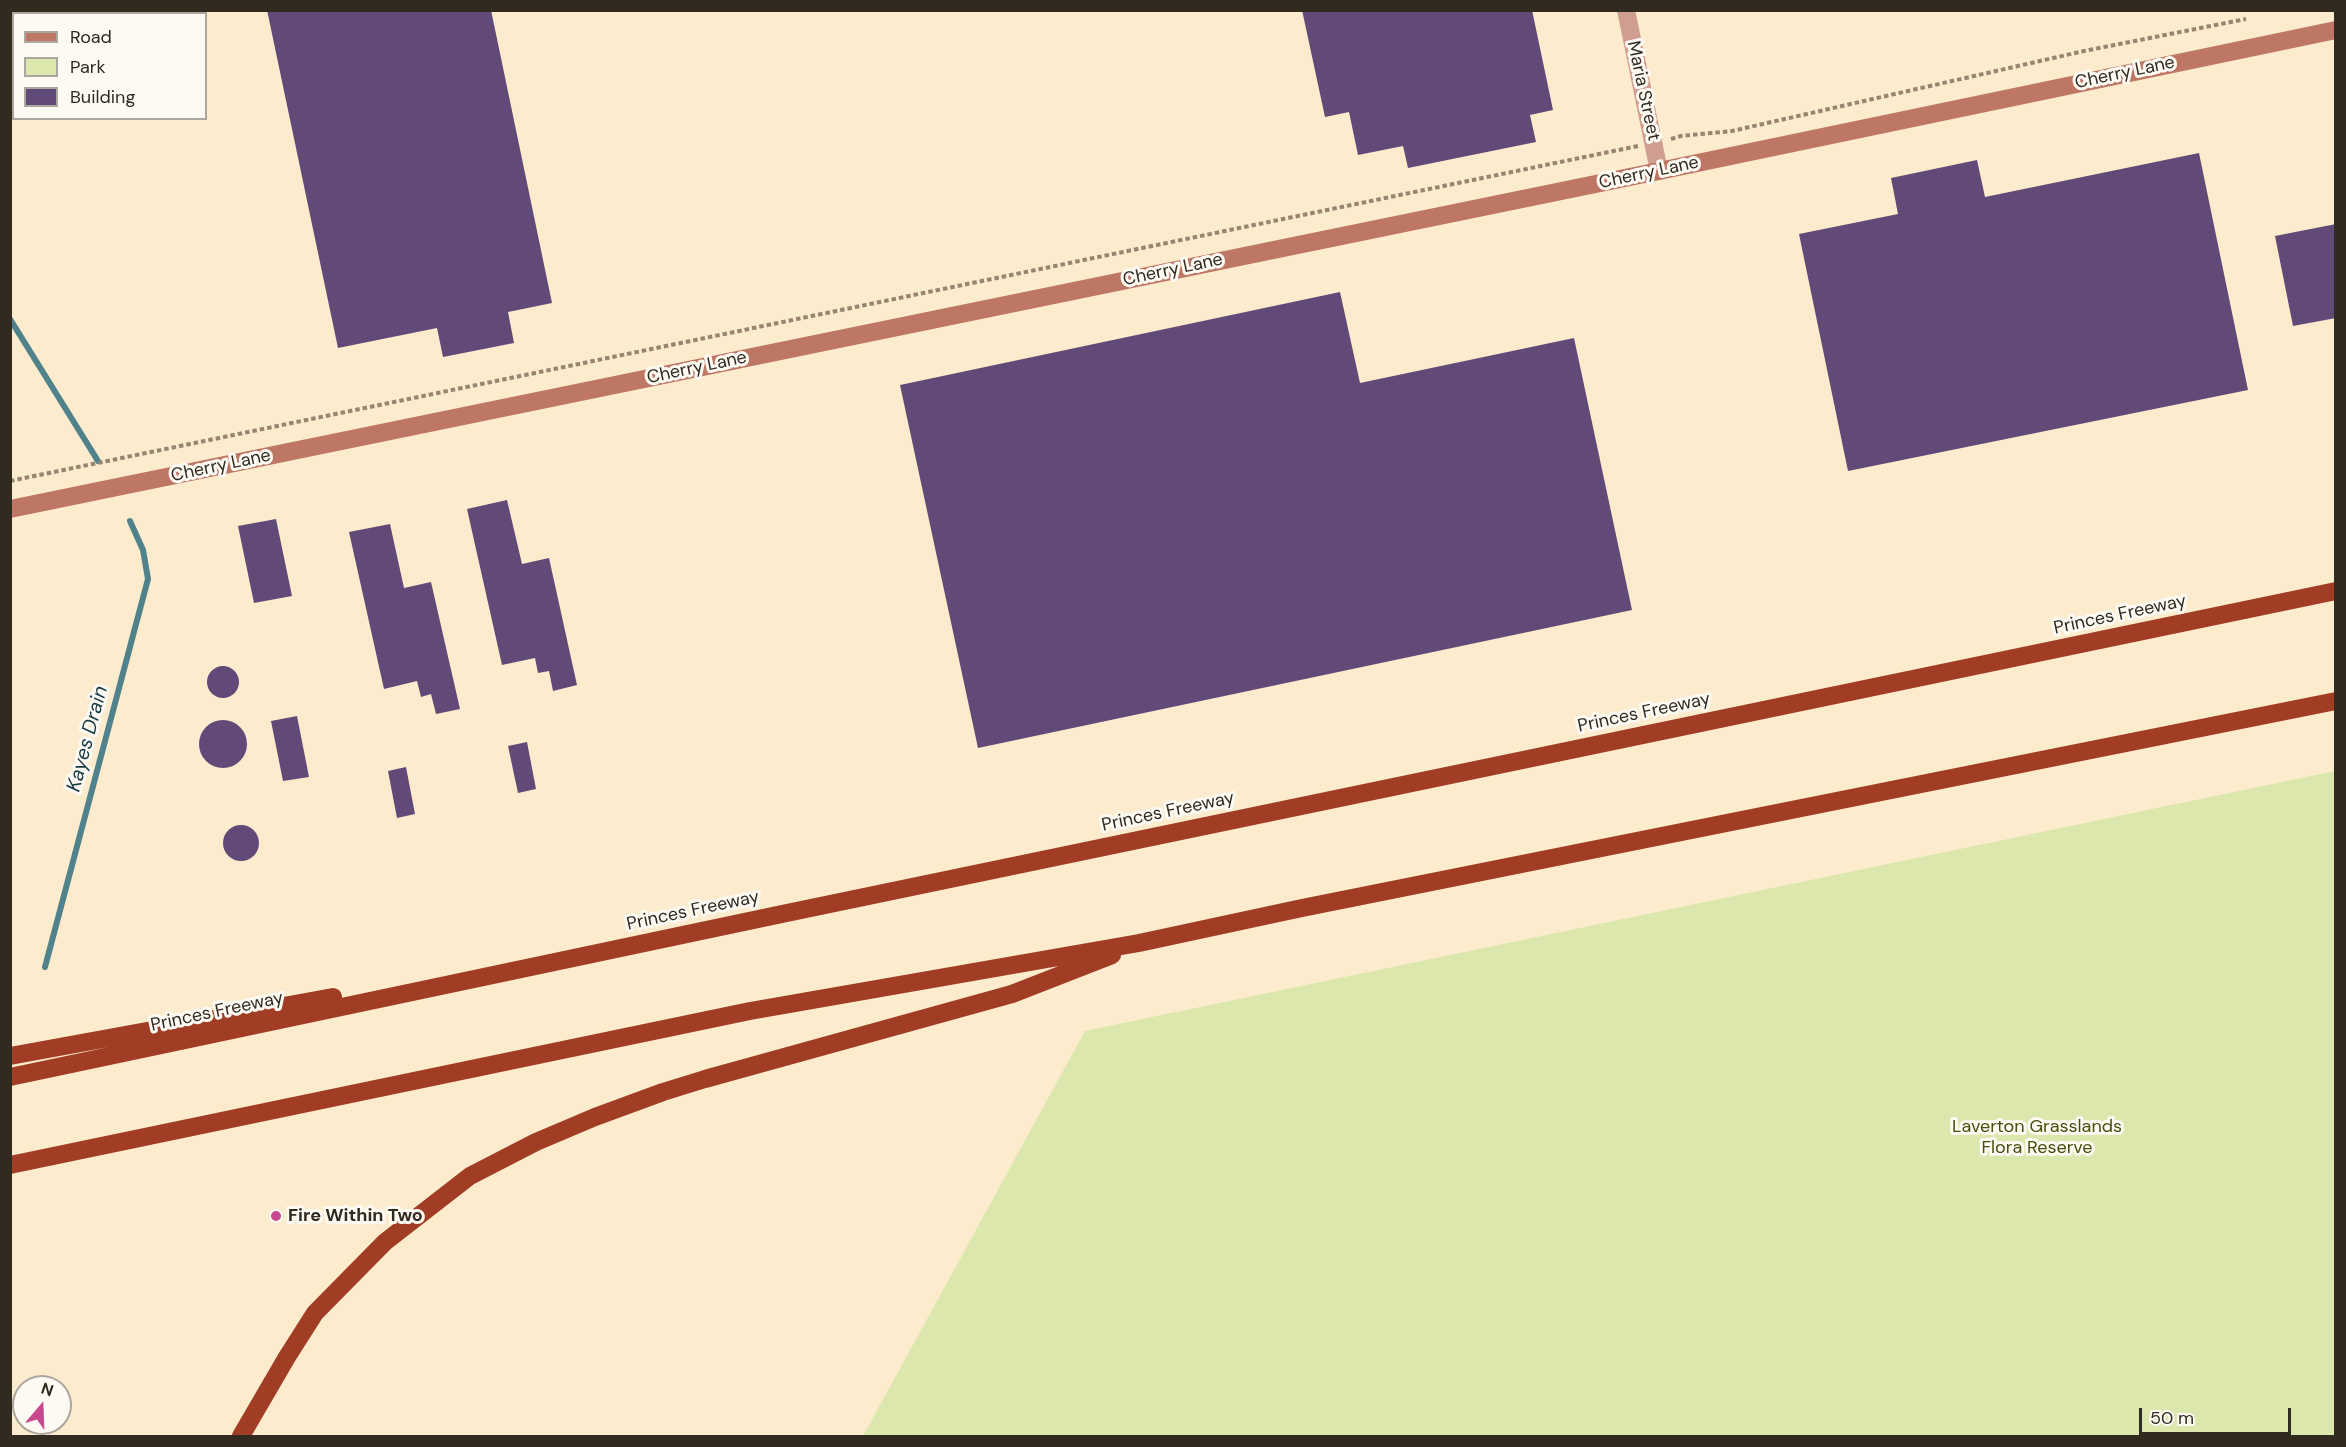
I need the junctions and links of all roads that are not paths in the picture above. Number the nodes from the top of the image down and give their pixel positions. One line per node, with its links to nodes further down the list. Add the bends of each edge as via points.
1 (1626, 10): 3 (street, Maria Street)
2 (2336, 30): 3 (street, Cherry Lane)
3 (1659, 171): 4 (street, Cherry Lane)
4 (10, 509)
5 (2336, 591): 7 (highway, Princes Freeway)
6 (2336, 701): 8 (highway)
7 (782, 914): 9 (highway); 10 (highway, Princes Freeway)
8 (1139, 943): 11 (highway, via 750,1011); 12 (highway, via 1012,994 663,1092 536,1142 470,1176 385,1242 315,1313)
9 (10, 1056)
10 (10, 1077)
11 (10, 1165)
12 (241, 1437)

